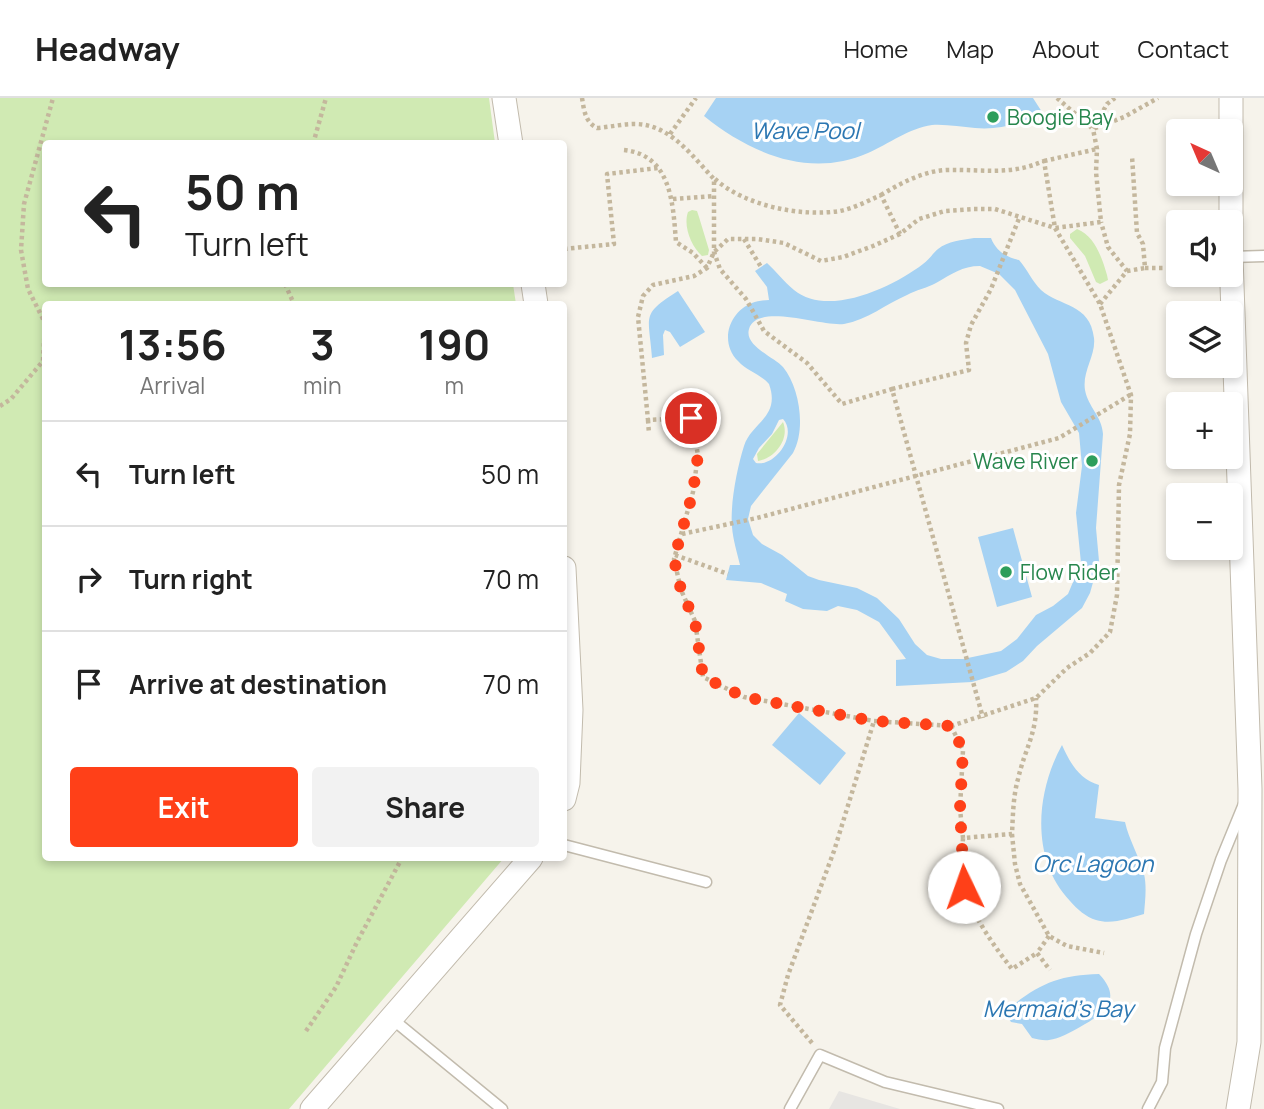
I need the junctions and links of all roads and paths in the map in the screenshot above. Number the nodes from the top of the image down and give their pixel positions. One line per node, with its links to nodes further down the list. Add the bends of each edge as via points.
1 (53, 98): 40 (path, via 24,204 21,250 27,289)
2 (327, 98): 12 (path)
3 (504, 98): 13 (street)
4 (582, 98): 11 (path, via 584,114 597,128 638,124)
5 (696, 98): 11 (path)
6 (1057, 98): 10 (path)
7 (1115, 98): 10 (path)
8 (1158, 98): 10 (path)
9 (1231, 98): 23 (street)
10 (1093, 129): 14 (path)
11 (670, 134): 19 (path)
12 (314, 140)
13 (510, 140)
14 (1097, 149): 17 (path); 25 (path)
15 (624, 150): 18 (path, via 642,154)
16 (1132, 156): 35 (path, via 1137,233)
17 (1044, 161): 20 (path, via 1011,171 935,172 907,180); 26 (path)
18 (658, 168): 22 (path); 29 (path, via 607,174 614,244)
19 (714, 178): 20 (path, via 747,198 808,212 841,211); 21 (path)
20 (881, 195): 27 (path)
21 (714, 196): 22 (path); 30 (path)
22 (673, 199): 33 (path, via 676,243)
23 (1231, 210)
24 (1020, 216): 26 (path); 27 (path, via 995,209 945,211 919,219); 42 (path, via 971,325 966,343 969,370)
25 (1101, 222): 26 (path); 37 (path, via 1108,247)
26 (1055, 228): 39 (path)
27 (900, 234): 28 (path, via 821,261 784,243)
28 (744, 239): 30 (path, via 729,239); 34 (path)
29 (567, 250)
30 (714, 252): 33 (path); 42 (path, via 720,269 746,299 764,331 807,363 842,404)
31 (1264, 256): 32 (lane)
32 (1243, 257)
33 (707, 268): 45 (path, via 694,276 653,285 643,296 638,317)
34 (761, 268)
35 (1145, 268): 36 (path); 37 (path)
36 (1166, 268)
37 (1127, 271): 39 (path)
38 (1232, 287): 57 (street)
39 (1100, 304): 43 (path)
40 (42, 317)
41 (42, 362): 44 (path)
42 (892, 389): 47 (path)
43 (1130, 395): 47 (path, via 1059,438); 52 (path, via 1130,435 1119,485 1117,595 1110,632)
44 (0, 406)
45 (648, 420): 46 (path); 48 (path, via 691,418 698,455)
46 (649, 434)
47 (916, 475): 48 (path); 53 (path)
48 (682, 534): 49 (path)
49 (675, 555): 50 (path); 54 (path, via 681,590 695,621 703,677 744,697)
50 (728, 574)
51 (567, 629): 56 (street, via 571,710)
52 (1036, 698): 53 (path); 58 (path, via 1037,719 1018,776)
53 (983, 718): 55 (path)
54 (874, 721): 55 (path); 70 (path, via 780,1005)
55 (951, 726): 59 (path, via 963,750)
56 (567, 787)
57 (1257, 789): 75 (lane, via 1221,860 1165,1048 1162,1082); 76 (street, via 1249,1042)
58 (1012, 834): 59 (path); 64 (path, via 1020,884)
59 (963, 838): 65 (path, via 964,887 995,948 1012,969)
60 (567, 846): 63 (lane)
61 (400, 861): 69 (path, via 336,987)
62 (528, 861): 68 (street)
63 (706, 882)
64 (1049, 936): 65 (path); 66 (path, via 1068,947)
65 (1037, 953): 67 (path)
66 (1104, 953)
67 (1050, 970)
68 (391, 1018): 71 (street); 72 (lane)
69 (306, 1031)
70 (820, 1055): 73 (lane); 74 (lane, via 885,1082)
71 (312, 1109)
72 (502, 1109)
73 (790, 1109)
74 (998, 1109)
75 (1148, 1109)
76 (1238, 1109)

